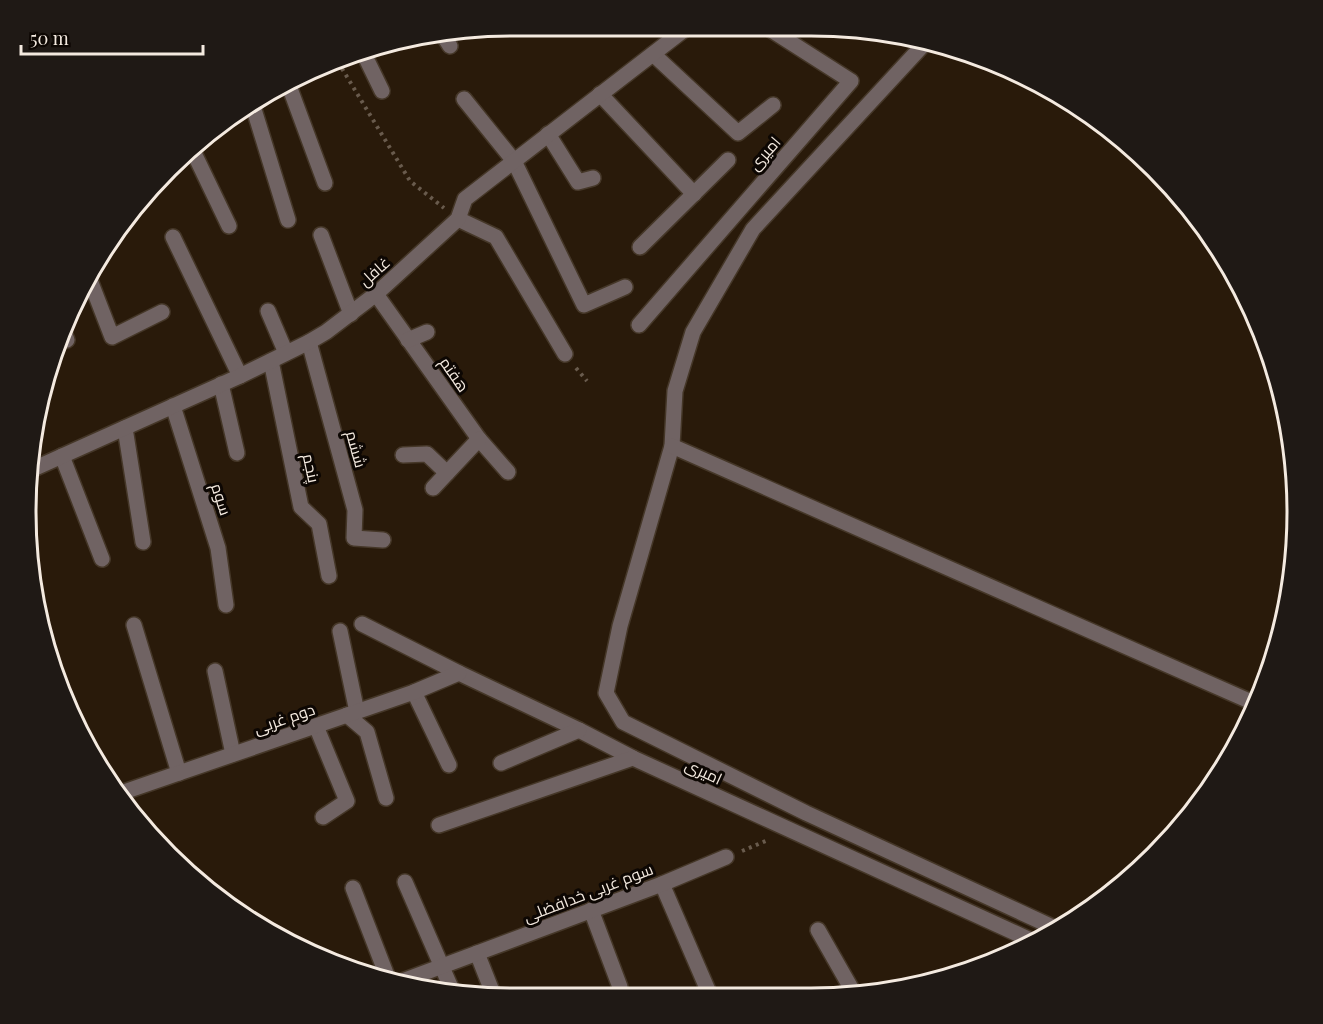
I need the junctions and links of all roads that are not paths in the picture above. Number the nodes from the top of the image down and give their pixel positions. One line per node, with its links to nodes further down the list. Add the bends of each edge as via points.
1 (676, 36): 4 (street, غافل)
2 (781, 36): 31 (street, امیری, via 851,81)
3 (920, 49): 43 (street, via 753,229 693,332 675,391)
4 (653, 54): 8 (street, غافل); 10 (street, via 738,133)
5 (366, 59): 7 (street)
6 (291, 90): 17 (street)
7 (382, 91)
8 (600, 94): 12 (street, غافل); 18 (street)
9 (464, 99): 15 (street)
10 (773, 105)
11 (254, 112): 20 (street)
12 (548, 134): 15 (street, غافل); 16 (street, via 578,182)
13 (195, 156): 21 (street)
14 (728, 160): 18 (street)
15 (514, 161): 19 (street, غافل, via 465,199); 26 (street, via 584,305)
16 (593, 178)
17 (326, 183)
18 (694, 194): 24 (street)
19 (458, 219): 27 (street, غافل); 36 (street, via 496,237)
20 (288, 220)
21 (229, 226)
22 (321, 234): 30 (street)
23 (173, 237): 38 (street)
24 (640, 247)
25 (93, 287): 29 (street, via 112,337)
26 (625, 287)
27 (376, 294): 30 (street, غافل); 33 (street, هفتم)
28 (268, 311): 35 (street)
29 (162, 312)
30 (351, 314): 34 (street, غافل)
31 (639, 325)
32 (426, 332): 33 (street)
33 (408, 340): 42 (street, هفتم)
34 (309, 342): 35 (street, غافل); 51 (street, ششم, via 355,510 354,538)
35 (286, 353): 37 (street, غافل)
36 (565, 354)
37 (271, 361): 38 (street, غافل); 54 (street, پنجم, via 301,507 319,524)
38 (240, 376): 39 (street, غافل)
39 (221, 384): 40 (street, غافل); 44 (street)
40 (173, 406): 41 (street, غافل); 55 (street, سوم, via 218,548)
41 (124, 428): 46 (street, غافل); 52 (street)
42 (479, 439): 48 (street, هفتم); 49 (street)
43 (672, 446): 62 (street); 80 (street, via 620,626 606,693 623,722 806,813)
44 (237, 453)
45 (403, 455): 49 (street, via 427,454)
46 (62, 456): 47 (street, غافل); 53 (street)
47 (38, 466)
48 (507, 472)
49 (447, 473): 50 (street)
50 (434, 488)
51 (383, 540)
52 (143, 542)
53 (102, 559)
54 (329, 576)
55 (226, 605)
56 (362, 624): 60 (street, امیری)
57 (134, 625): 70 (street)
58 (340, 631): 63 (street)
59 (215, 671): 66 (street)
60 (459, 673): 61 (street, دوم غربی); 65 (street, امیری)
61 (414, 692): 63 (street, دوم غربی); 69 (street)
62 (1248, 701)
63 (352, 714): 64 (street, دوم غربی); 72 (street, via 367,732)
64 (316, 726): 66 (street, دوم غربی); 73 (street, via 347,801)
65 (579, 730): 67 (street, امیری); 68 (street)
66 (233, 754): 70 (street, دوم غربی)
67 (633, 758): 74 (street); 82 (street, امیری)
68 (501, 763)
69 (449, 765)
70 (179, 773): 71 (street, دوم غربی)
71 (126, 791)
72 (386, 798)
73 (323, 817)
74 (439, 825)
75 (726, 857): 77 (street, سوم غربی خدافضلی)
76 (405, 882): 84 (street)
77 (662, 884): 79 (street, سوم غربی خدافضلی); 91 (street)
78 (352, 888): 85 (street)
79 (591, 910): 83 (street, سوم غربی خدافضلی); 90 (street)
80 (1048, 925)
81 (818, 930): 88 (street)
82 (1025, 937)
83 (477, 953): 84 (street, سوم غربی خدافضلی); 89 (street)
84 (442, 966): 86 (street, سوم غربی خدافضلی); 87 (street)
85 (385, 971)
86 (412, 977)
87 (449, 984)
88 (850, 986)
89 (491, 987)
90 (620, 987)
91 (707, 988)

